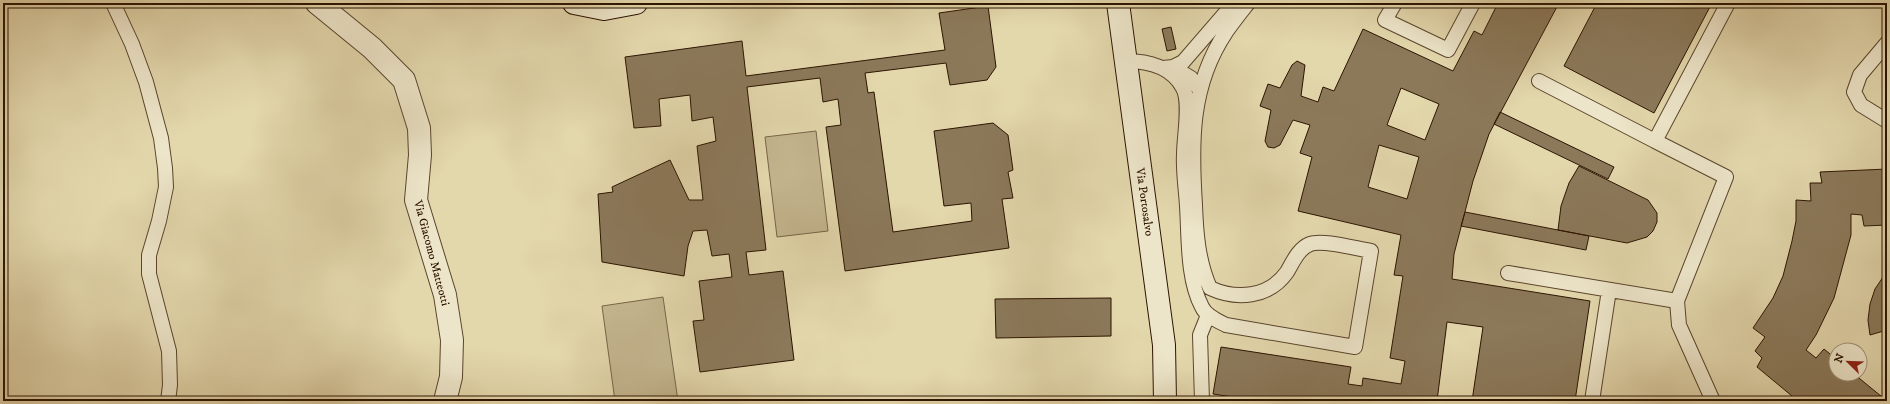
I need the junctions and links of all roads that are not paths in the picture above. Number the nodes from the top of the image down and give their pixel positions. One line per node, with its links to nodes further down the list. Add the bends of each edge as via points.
1 (113, 3): 22 (lane, via 146,82 161,138 166,187 150,255 149,274 168,351)
2 (317, 3): 23 (street, Via Giacomo Matteotti, via 372,48 404,80 419,128 420,155 416,200 445,295 452,340 451,377)
3 (574, 3): 4 (street, via 604,9)
4 (636, 3)
5 (1118, 3): 12 (street, Via Portosalvo)
6 (1234, 3): 13 (lane, via 1183,62)
7 (1248, 3): 15 (lane, via 1226,32)
8 (1395, 3): 9 (lane, via 1385,20 1448,50)
9 (1473, 3)
10 (1728, 3): 17 (lane)
11 (1887, 43): 16 (lane, via 1860,76 1854,92 1861,105)
12 (1126, 60): 13 (lane); 24 (street, Via Portosalvo, via 1164,345)
13 (1168, 67): 15 (lane, via 1192,78); 21 (lane, via 1184,89 1187,104 1184,156 1194,289 1202,309)
14 (1538, 81): 17 (lane)
15 (1199, 89): 21 (lane, via 1193,121 1191,155 1197,246 1210,288 1222,293 1246,296 1262,293 1277,283 1296,255 1310,244 1321,243 1371,251 1355,347 1226,325)
16 (1887, 121)
17 (1655, 141): 20 (lane, via 1726,177)
18 (1508, 273): 19 (lane)
19 (1609, 290): 20 (lane); 26 (lane)
20 (1677, 302): 27 (lane, via 1679,325)
21 (1208, 315): 25 (lane, via 1200,335)
22 (168, 401)
23 (445, 401)
24 (1165, 401)
25 (1202, 401)
26 (1592, 401)
27 (1714, 401)

